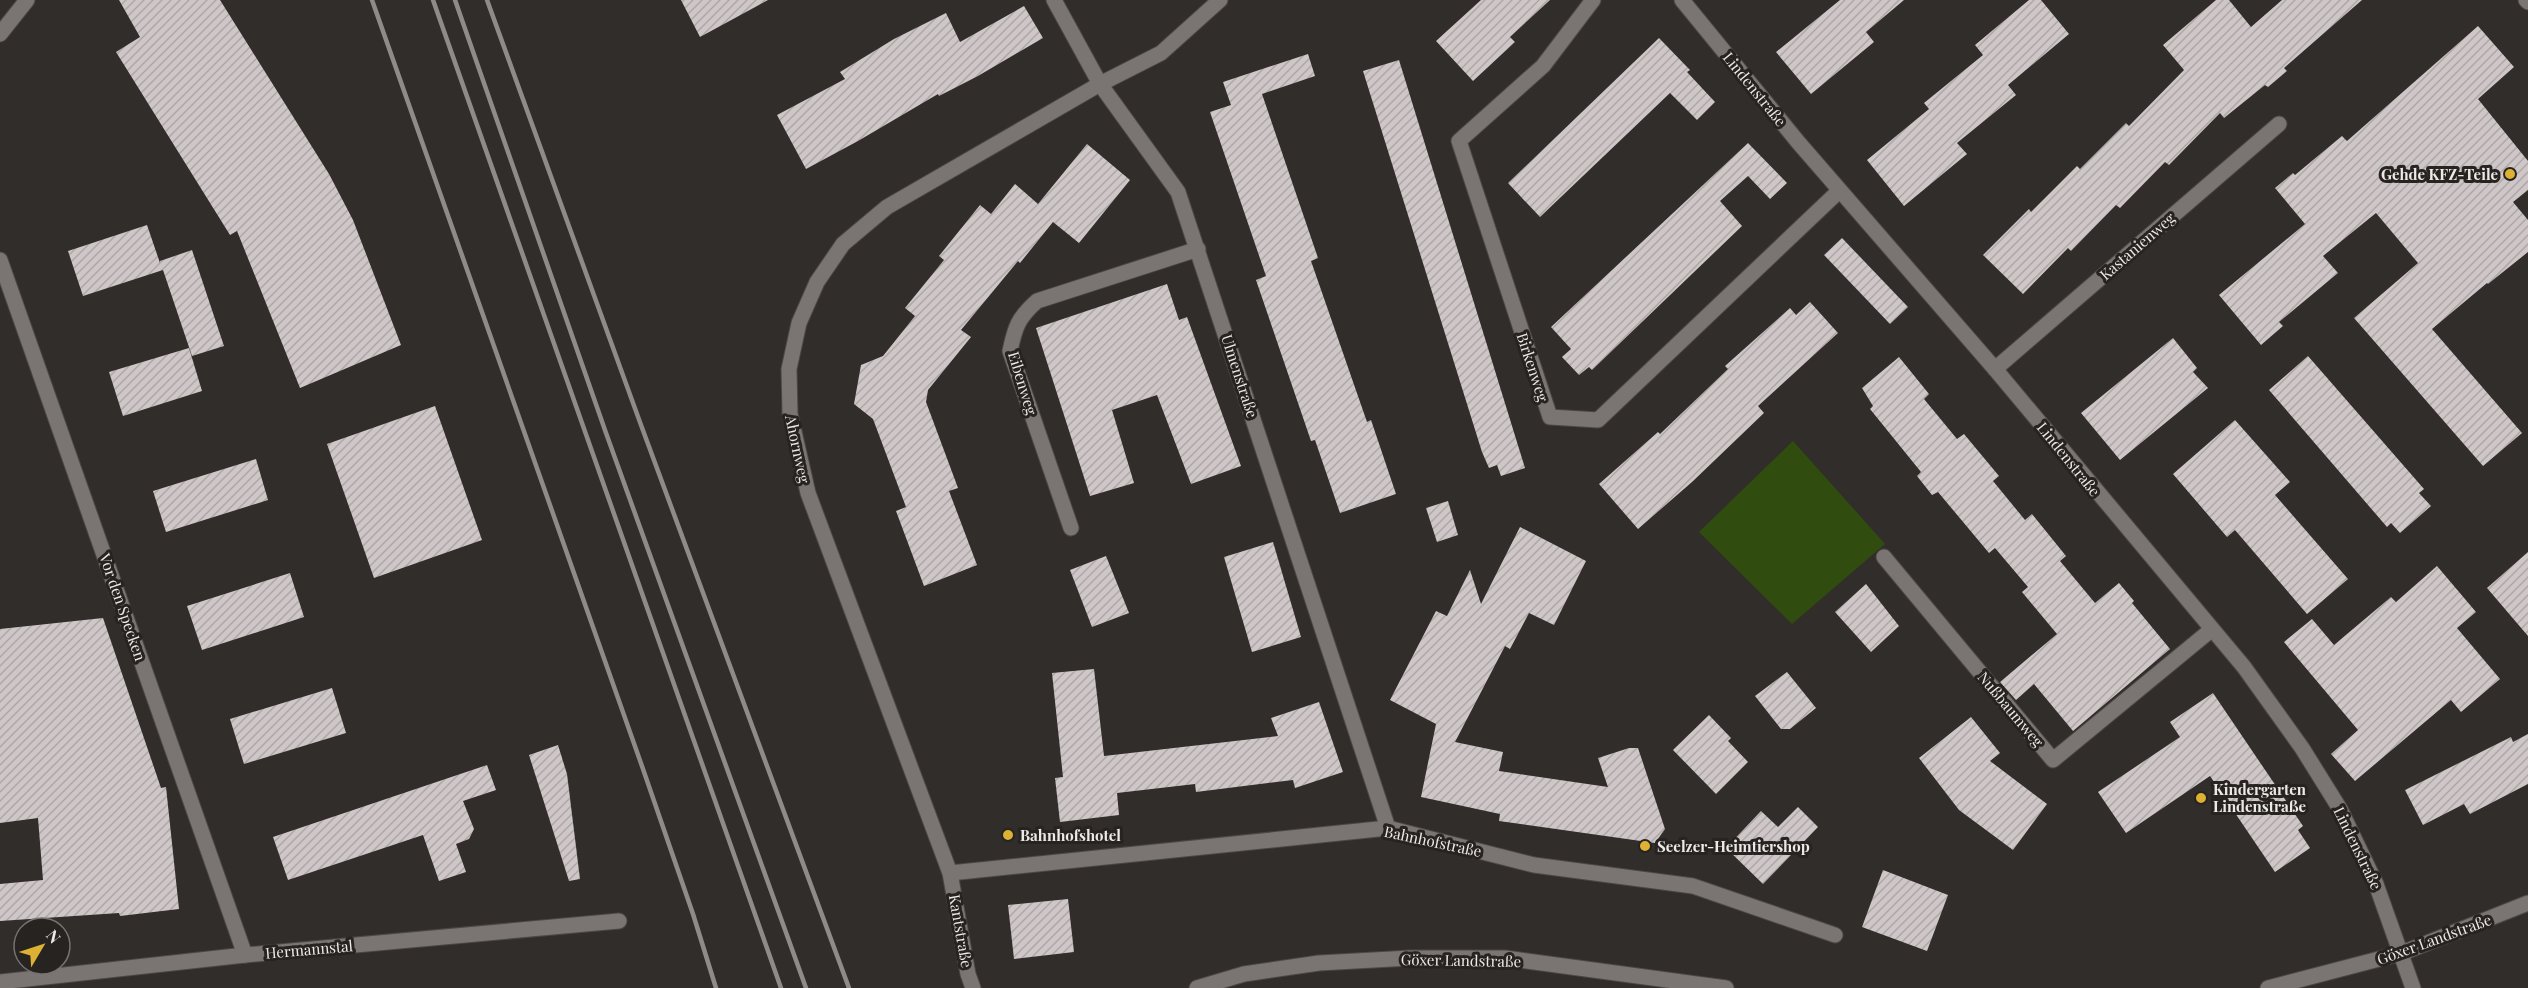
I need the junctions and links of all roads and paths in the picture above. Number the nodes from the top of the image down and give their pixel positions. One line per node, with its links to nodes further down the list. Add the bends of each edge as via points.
1 (27, 0): 6 (street)
2 (1054, 0): 7 (street, Ulmenstraße)
3 (1220, 0): 7 (street, via 1161,53)
4 (1593, 0): 9 (street, Birkenweg, via 1543,66 1459,141 1550,417 1598,420)
5 (1682, 0): 9 (street, Lindenstraße)
6 (0, 34)
7 (1100, 84): 10 (street, Ulmenstraße, via 1178,192); 17 (street, Ahornweg, via 887,207 843,244 817,282 799,323 789,369 790,414 808,493)
8 (2279, 124): 12 (street, Kastanienweg)
9 (1839, 191): 12 (street, Lindenstraße)
10 (1198, 249): 13 (street, Eibenweg, via 1037,301 1022,315 1014,330 1010,351); 16 (street, Ulmenstraße)
11 (0, 260): 22 (street, Vor den Specken)
12 (1995, 369): 15 (street, Lindenstraße)
13 (1071, 528)
14 (1884, 557): 15 (street, Nußbaumweg, via 2053,760)
15 (2211, 630): 21 (street, Lindenstraße, via 2244,667 2340,808 2376,884)
16 (1388, 828): 17 (street, Bahnhofstraße); 20 (street, Bahnhofstraße, via 1534,865 1693,886)
17 (950, 873): 24 (street, Kantstraße)
18 (2528, 903): 21 (street, Göxer Landstraße)
19 (619, 921): 22 (street, Hermannstal)
20 (1835, 935)
21 (2402, 953): 27 (street, Göxer Landstraße); 28 (street, Lindenstraße)
22 (245, 955): 23 (street, Hermannstal)
23 (0, 982)
24 (973, 988)
25 (1197, 988): 26 (street, Göxer Landstraße, via 1245,974 1319,963 1505,958)
26 (1726, 988)
27 (2268, 988)
28 (2413, 988)

